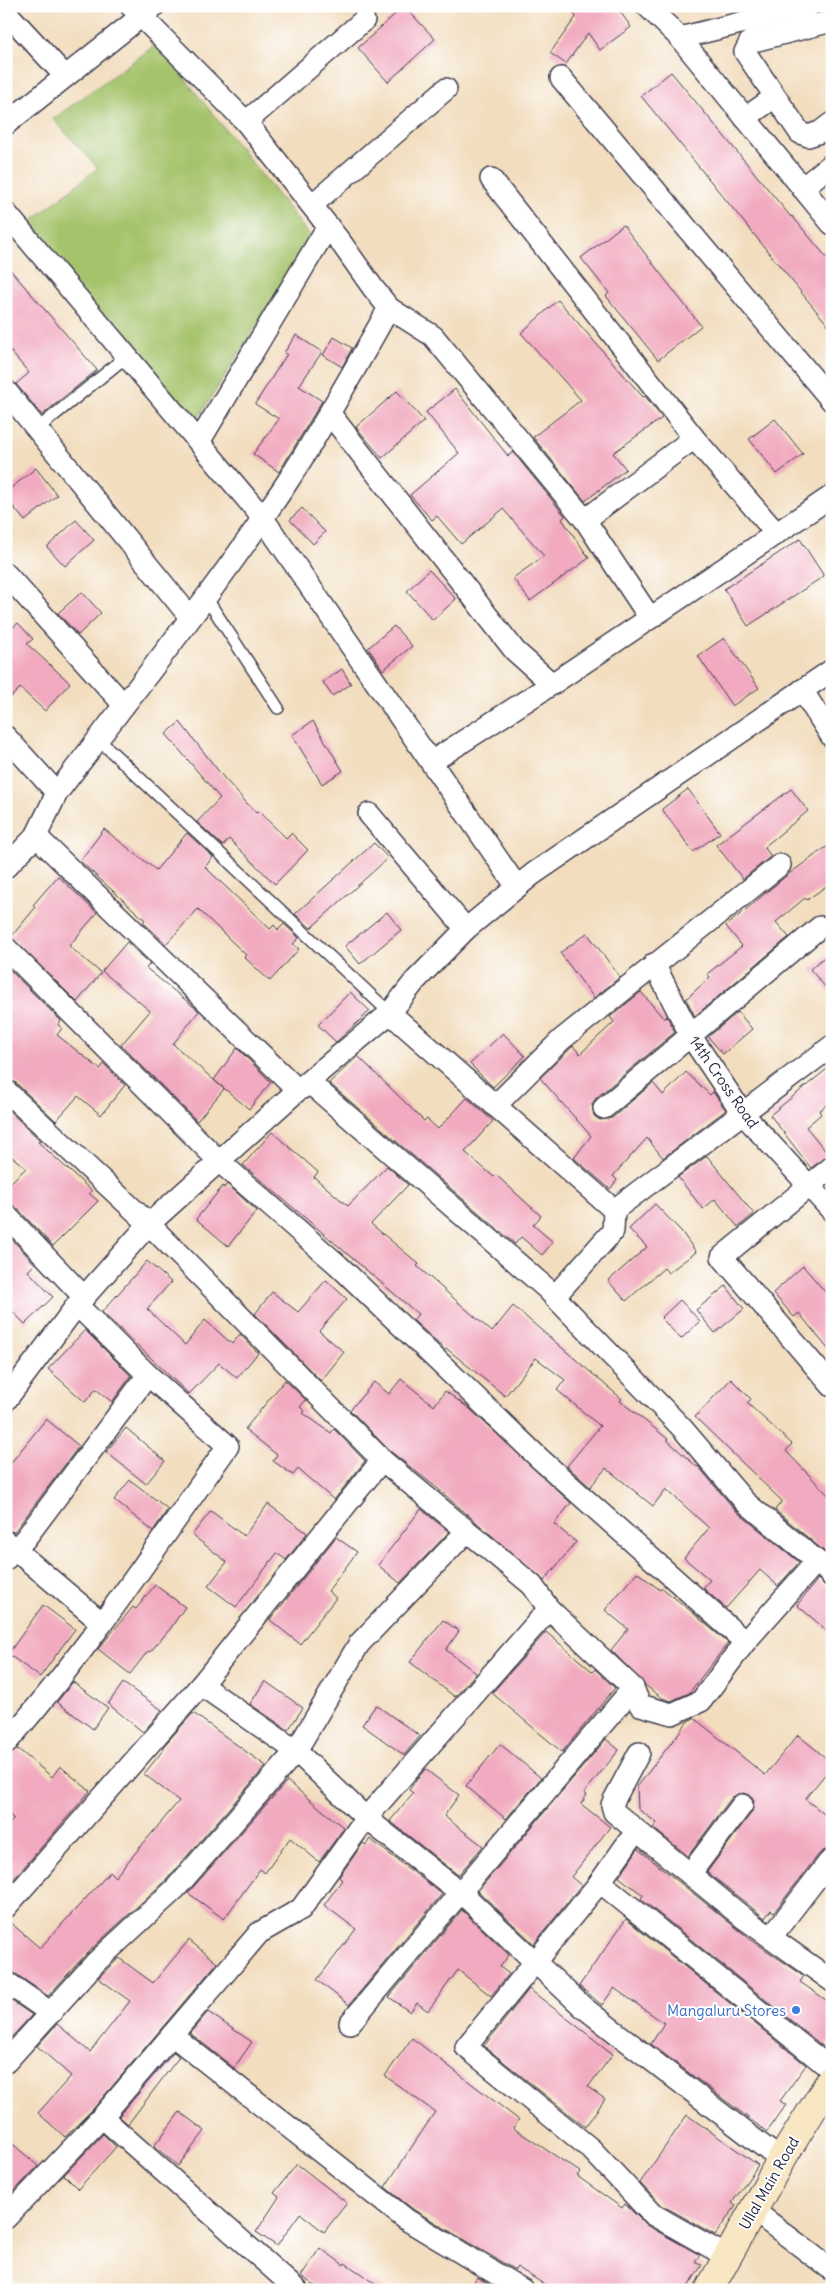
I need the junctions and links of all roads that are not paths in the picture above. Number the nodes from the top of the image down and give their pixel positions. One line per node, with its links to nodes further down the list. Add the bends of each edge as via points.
1 (647, 6): 7 (street)
2 (809, 6): 7 (street)
3 (142, 10): 8 (street); 13 (street)
4 (6, 12): 8 (street)
5 (364, 20): 13 (street)
6 (832, 22): 11 (street, via 750,42 745,52)
7 (680, 38): 12 (street)
8 (65, 76): 15 (street)
9 (561, 78): 26 (street)
10 (446, 89): 19 (street)
11 (775, 97): 12 (street); 14 (street, via 800,134 808,136 820,132)
12 (745, 118): 18 (street)
13 (246, 122): 19 (street)
14 (832, 123)
15 (6, 124)
16 (832, 164): 18 (street)
17 (491, 179): 29 (street)
18 (802, 188): 21 (street)
19 (312, 205): 22 (street)
20 (6, 213): 24 (street)
21 (832, 224)
22 (328, 226): 23 (street); 30 (street)
23 (389, 308): 27 (street); 33 (street, via 433,336)
24 (127, 356): 28 (lane); 30 (street)
25 (6, 391): 28 (street)
26 (832, 401)
27 (330, 414): 32 (street); 40 (street, via 515,651)
28 (37, 429): 37 (street)
29 (694, 438): 33 (street); 34 (street)
30 (199, 442): 32 (street)
31 (832, 496): 34 (street)
32 (262, 517): 36 (street); 47 (street)
33 (585, 520): 38 (street)
34 (776, 533): 38 (street)
35 (6, 574): 42 (street)
36 (205, 596): 37 (street); 43 (lane)
37 (190, 617): 42 (street)
38 (650, 618): 40 (street)
39 (832, 670): 41 (street)
40 (552, 684): 47 (street)
41 (802, 690): 44 (street); 53 (street)
42 (124, 705): 46 (street)
43 (278, 708)
44 (832, 737)
45 (6, 738): 48 (street)
46 (98, 739): 48 (street); 58 (lane)
47 (431, 762): 53 (street)
48 (57, 794): 50 (street)
49 (369, 814): 55 (street)
50 (36, 836): 52 (street); 61 (street)
51 (780, 865): 57 (street)
52 (6, 866)
53 (517, 887): 55 (street)
54 (820, 927): 59 (street)
55 (466, 929): 58 (street)
56 (6, 948): 66 (street)
57 (654, 964): 59 (street, 14th Cross Road); 63 (street, via 561,1040)
58 (390, 1013): 61 (street); 63 (street)
59 (691, 1036): 64 (street); 65 (street, 14th Cross Road)
60 (832, 1046): 65 (street)
61 (298, 1090): 66 (street); 73 (street, via 311,1084)
62 (6, 1091): 72 (street)
63 (495, 1106): 69 (street)
64 (604, 1108)
65 (743, 1114): 68 (street, 14th Cross Road); 69 (street)
66 (220, 1162): 72 (street); 84 (street, via 338,1265 539,1458)
67 (832, 1167): 68 (street)
68 (809, 1186): 70 (street, 14th Cross Road); 76 (street, via 722,1256)
69 (614, 1210): 73 (street, via 613,1231)
70 (832, 1211)
71 (6, 1215): 74 (street)
72 (149, 1224): 74 (street); 78 (street)
73 (555, 1296): 81 (street, via 682,1428 745,1502)
74 (81, 1301): 75 (street); 77 (street)
75 (148, 1375): 80 (street, via 25,1539); 83 (street, via 228,1446)
76 (832, 1386)
77 (6, 1400)
78 (382, 1460): 79 (street); 85 (street)
79 (467, 1531): 82 (street, via 532,1585); 88 (street, via 359,1644)
80 (9, 1550): 83 (street)
81 (824, 1569): 84 (street)
82 (549, 1609): 86 (street); 91 (street)
83 (102, 1623): 87 (street, via 36,1710)
84 (745, 1642): 86 (street, via 701,1700 672,1714 640,1705)
85 (201, 1685): 88 (street); 97 (street)
86 (633, 1688): 96 (street)
87 (6, 1743)
88 (296, 1751): 91 (street); 102 (street, via 175,1889 96,1962)
89 (639, 1754): 94 (street, via 612,1809)
90 (742, 1805): 94 (street)
91 (366, 1818): 96 (street); 104 (street, via 301,1909 259,1934)
92 (629, 1841): 95 (street)
93 (829, 1862): 98 (street)
94 (690, 1874): 98 (street)
95 (600, 1882): 99 (street); 106 (street)
96 (458, 1893): 99 (street); 103 (street)
97 (6, 1907)
98 (772, 1938): 100 (street)
99 (536, 1962): 109 (street, via 583,2007); 112 (street, via 466,2047 591,2149 652,2214)
100 (832, 1981)
101 (6, 1982): 102 (street)
102 (51, 2013): 105 (street)
103 (350, 2023)
104 (172, 2035): 108 (street); 115 (street, via 407,2220)
105 (6, 2062)
106 (832, 2070)
107 (832, 2078): 109 (main road, Ullal Main Road)
108 (102, 2117): 111 (street); 114 (street)
109 (781, 2160): 110 (main road, Ullal Main Road)
110 (753, 2210): 112 (main road, Ullal Main Road); 113 (street)
111 (6, 2218)
112 (728, 2257): 116 (main road, Ullal Main Road)
113 (832, 2270)
114 (286, 2286)
115 (523, 2290)
116 (709, 2290)

